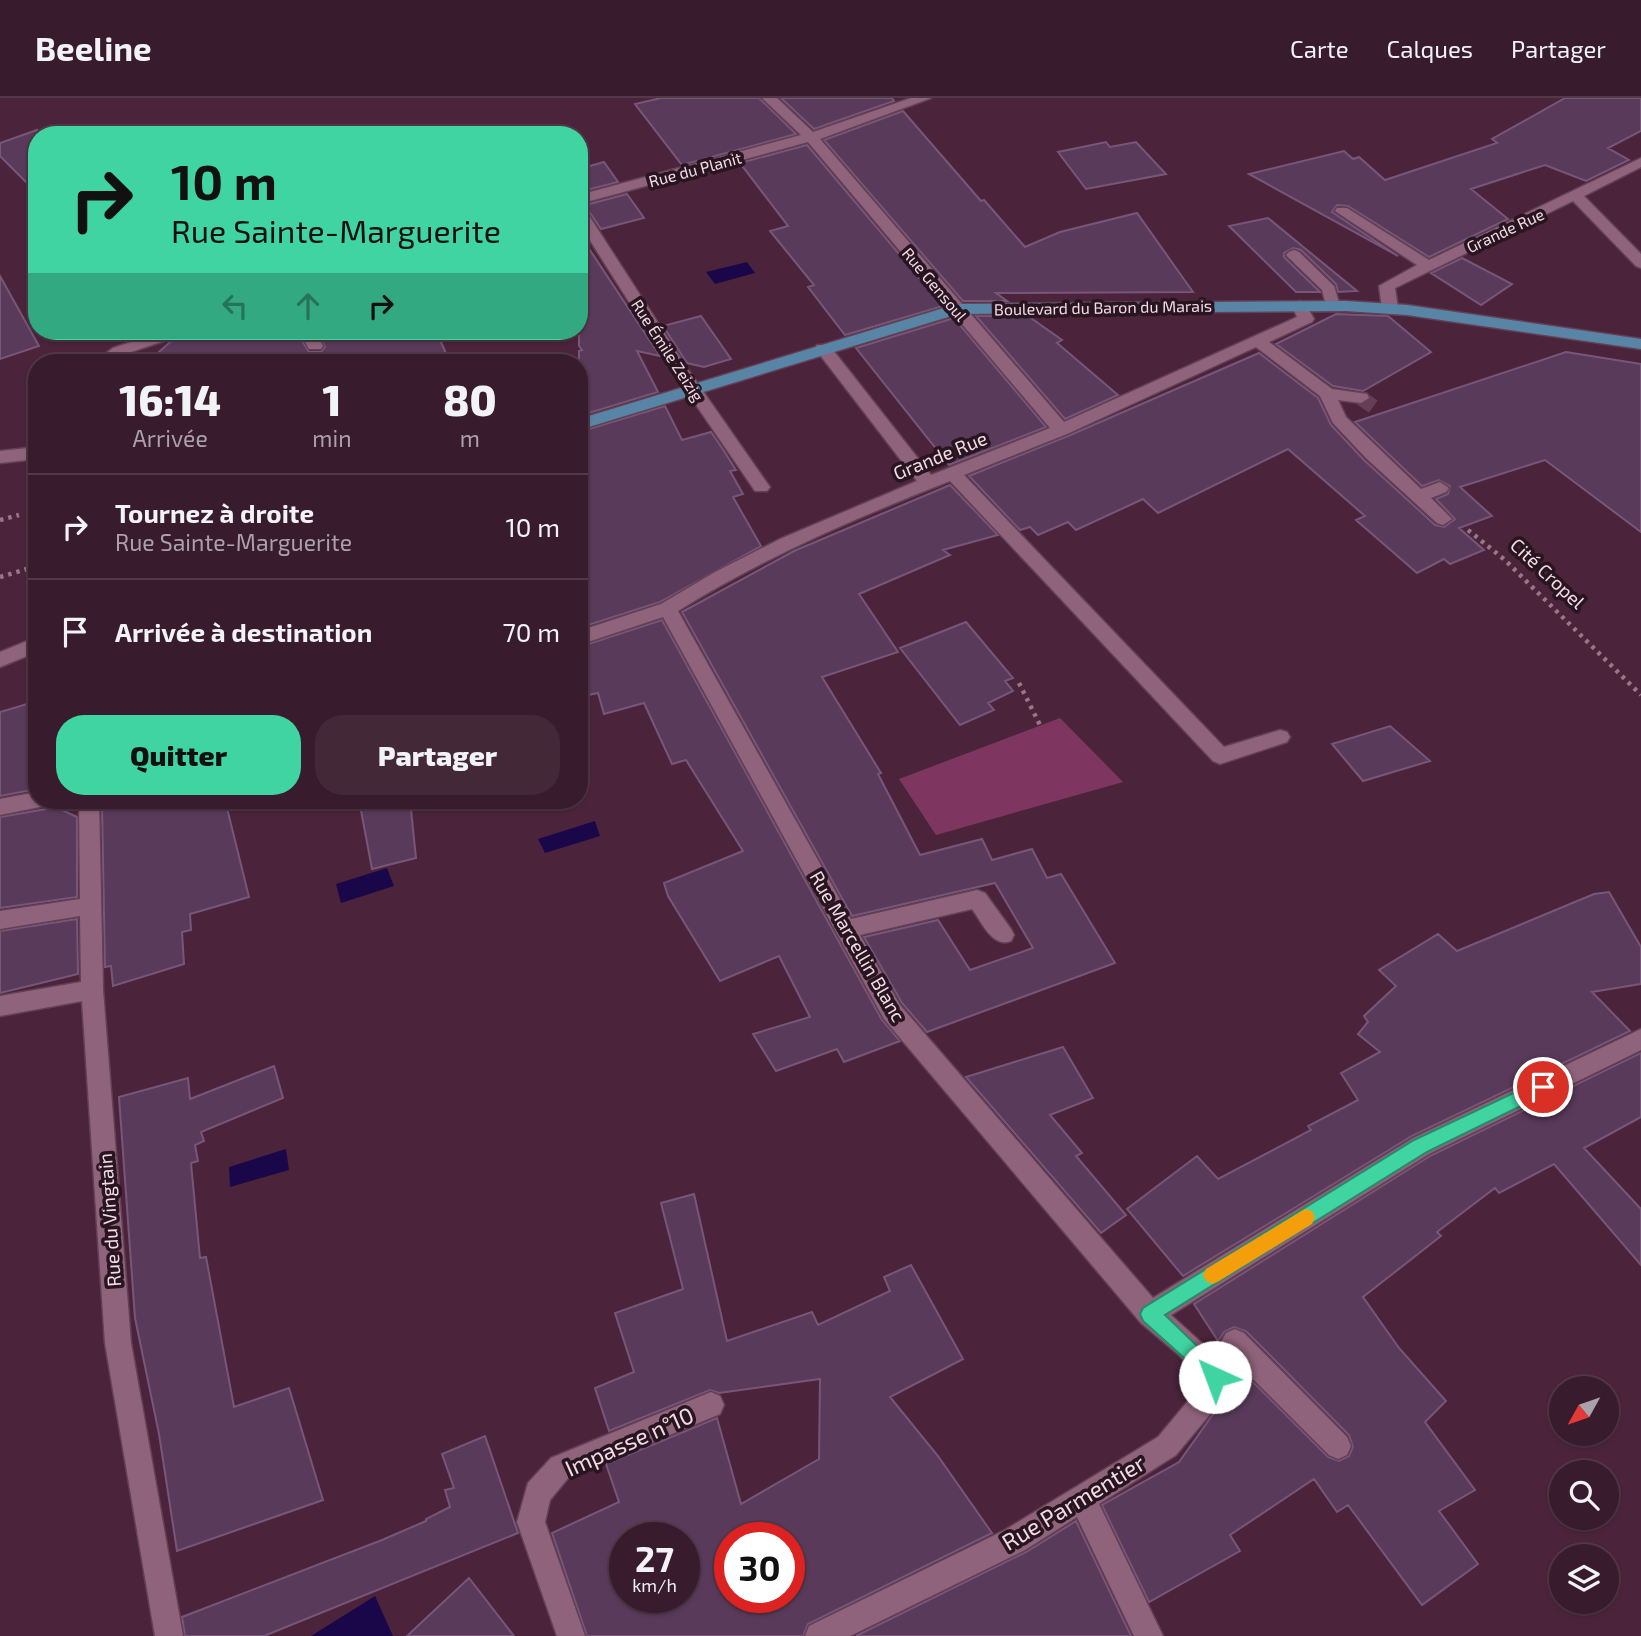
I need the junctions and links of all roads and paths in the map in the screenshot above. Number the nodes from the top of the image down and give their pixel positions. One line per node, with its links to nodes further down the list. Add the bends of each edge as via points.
1 (769, 98): 3 (street, Rue Gensoul)
2 (924, 98): 3 (street, Rue du Planit)
3 (811, 137): 6 (street, Rue du Planit); 15 (street, Rue Gensoul)
4 (1641, 162): 5 (street, Grande Rue)
5 (1576, 196): 10 (street); 11 (street, Grande Rue)
6 (588, 198)
7 (1342, 211): 11 (street)
8 (588, 225): 23 (street, Rue Émile Zeizig)
9 (1294, 254): 13 (street, via 1329,289)
10 (1641, 263)
11 (1429, 266): 14 (street, Grande Rue, via 1387,286)
12 (1300, 306): 13 (main road, Boulevard du Baron du Marais); 15 (main road, Boulevard du Baron du Marais); 18 (street, Grande Rue, via 1306,319)
13 (1332, 306): 14 (main road, Boulevard du Baron du Marais)
14 (1390, 308): 19 (main road, Boulevard du Baron du Marais)
15 (957, 309): 21 (main road, Boulevard du Baron du Marais); 27 (street, Rue Gensoul)
16 (152, 340): 22 (street)
17 (312, 340): 20 (street)
18 (1258, 341): 24 (street); 27 (street, Grande Rue)
19 (1641, 344)
20 (316, 346)
21 (823, 348): 23 (main road, Boulevard du Baron du Marais); 31 (street)
22 (115, 354)
23 (694, 391): 26 (main road, Boulevard du Baron du Marais); 32 (street, Rue Émile Zeizig)
24 (1327, 393): 25 (street); 34 (street, via 1339,419)
25 (1361, 398)
26 (588, 422)
27 (1061, 430): 30 (street, Grande Rue)
28 (28, 454): 29 (street)
29 (0, 457)
30 (952, 473): 31 (street, Grande Rue); 47 (street, via 1220,755)
31 (928, 483): 40 (street, Grande Rue, via 786,542)
32 (761, 487)
33 (1440, 488): 34 (street)
34 (1418, 496): 36 (street)
35 (19, 515): 37 (path)
36 (1443, 519): 45 (path, Cité Cropel, via 1459,522 1505,560)
37 (0, 520)
38 (28, 568): 39 (path)
39 (0, 577)
40 (668, 608): 41 (street, Grande Rue); 53 (street, Rue Marcellin Blanc)
41 (588, 635)
42 (28, 649): 43 (street)
43 (0, 660)
44 (1019, 683): 46 (path)
45 (1641, 695)
46 (1040, 725)
47 (1280, 737)
48 (28, 802): 49 (street)
49 (0, 807)
50 (89, 809): 51 (street, Rue du Vingtain)
51 (90, 906): 52 (street); 55 (street, Rue du Vingtain)
52 (0, 920)
53 (846, 929): 54 (street, via 977,898); 58 (street, Rue Marcellin Blanc, via 892,1012)
54 (1003, 935)
55 (92, 990): 56 (street); 63 (street, Rue du Vingtain, via 118,1343)
56 (0, 1006)
57 (1641, 1040): 58 (street, via 1421,1146)
58 (1150, 1314): 59 (street)
59 (1215, 1377): 61 (street, via 1235,1342); 62 (street, Rue Parmentier, via 1218,1385 1167,1446)
60 (711, 1405): 64 (street, Impasse n°10, via 561,1468 538,1493 531,1522)
61 (1338, 1446)
62 (1082, 1499): 65 (street, Rue Parmentier, via 1015,1539); 66 (street)
63 (169, 1636)
64 (571, 1636)
65 (819, 1636)
66 (1149, 1636)

